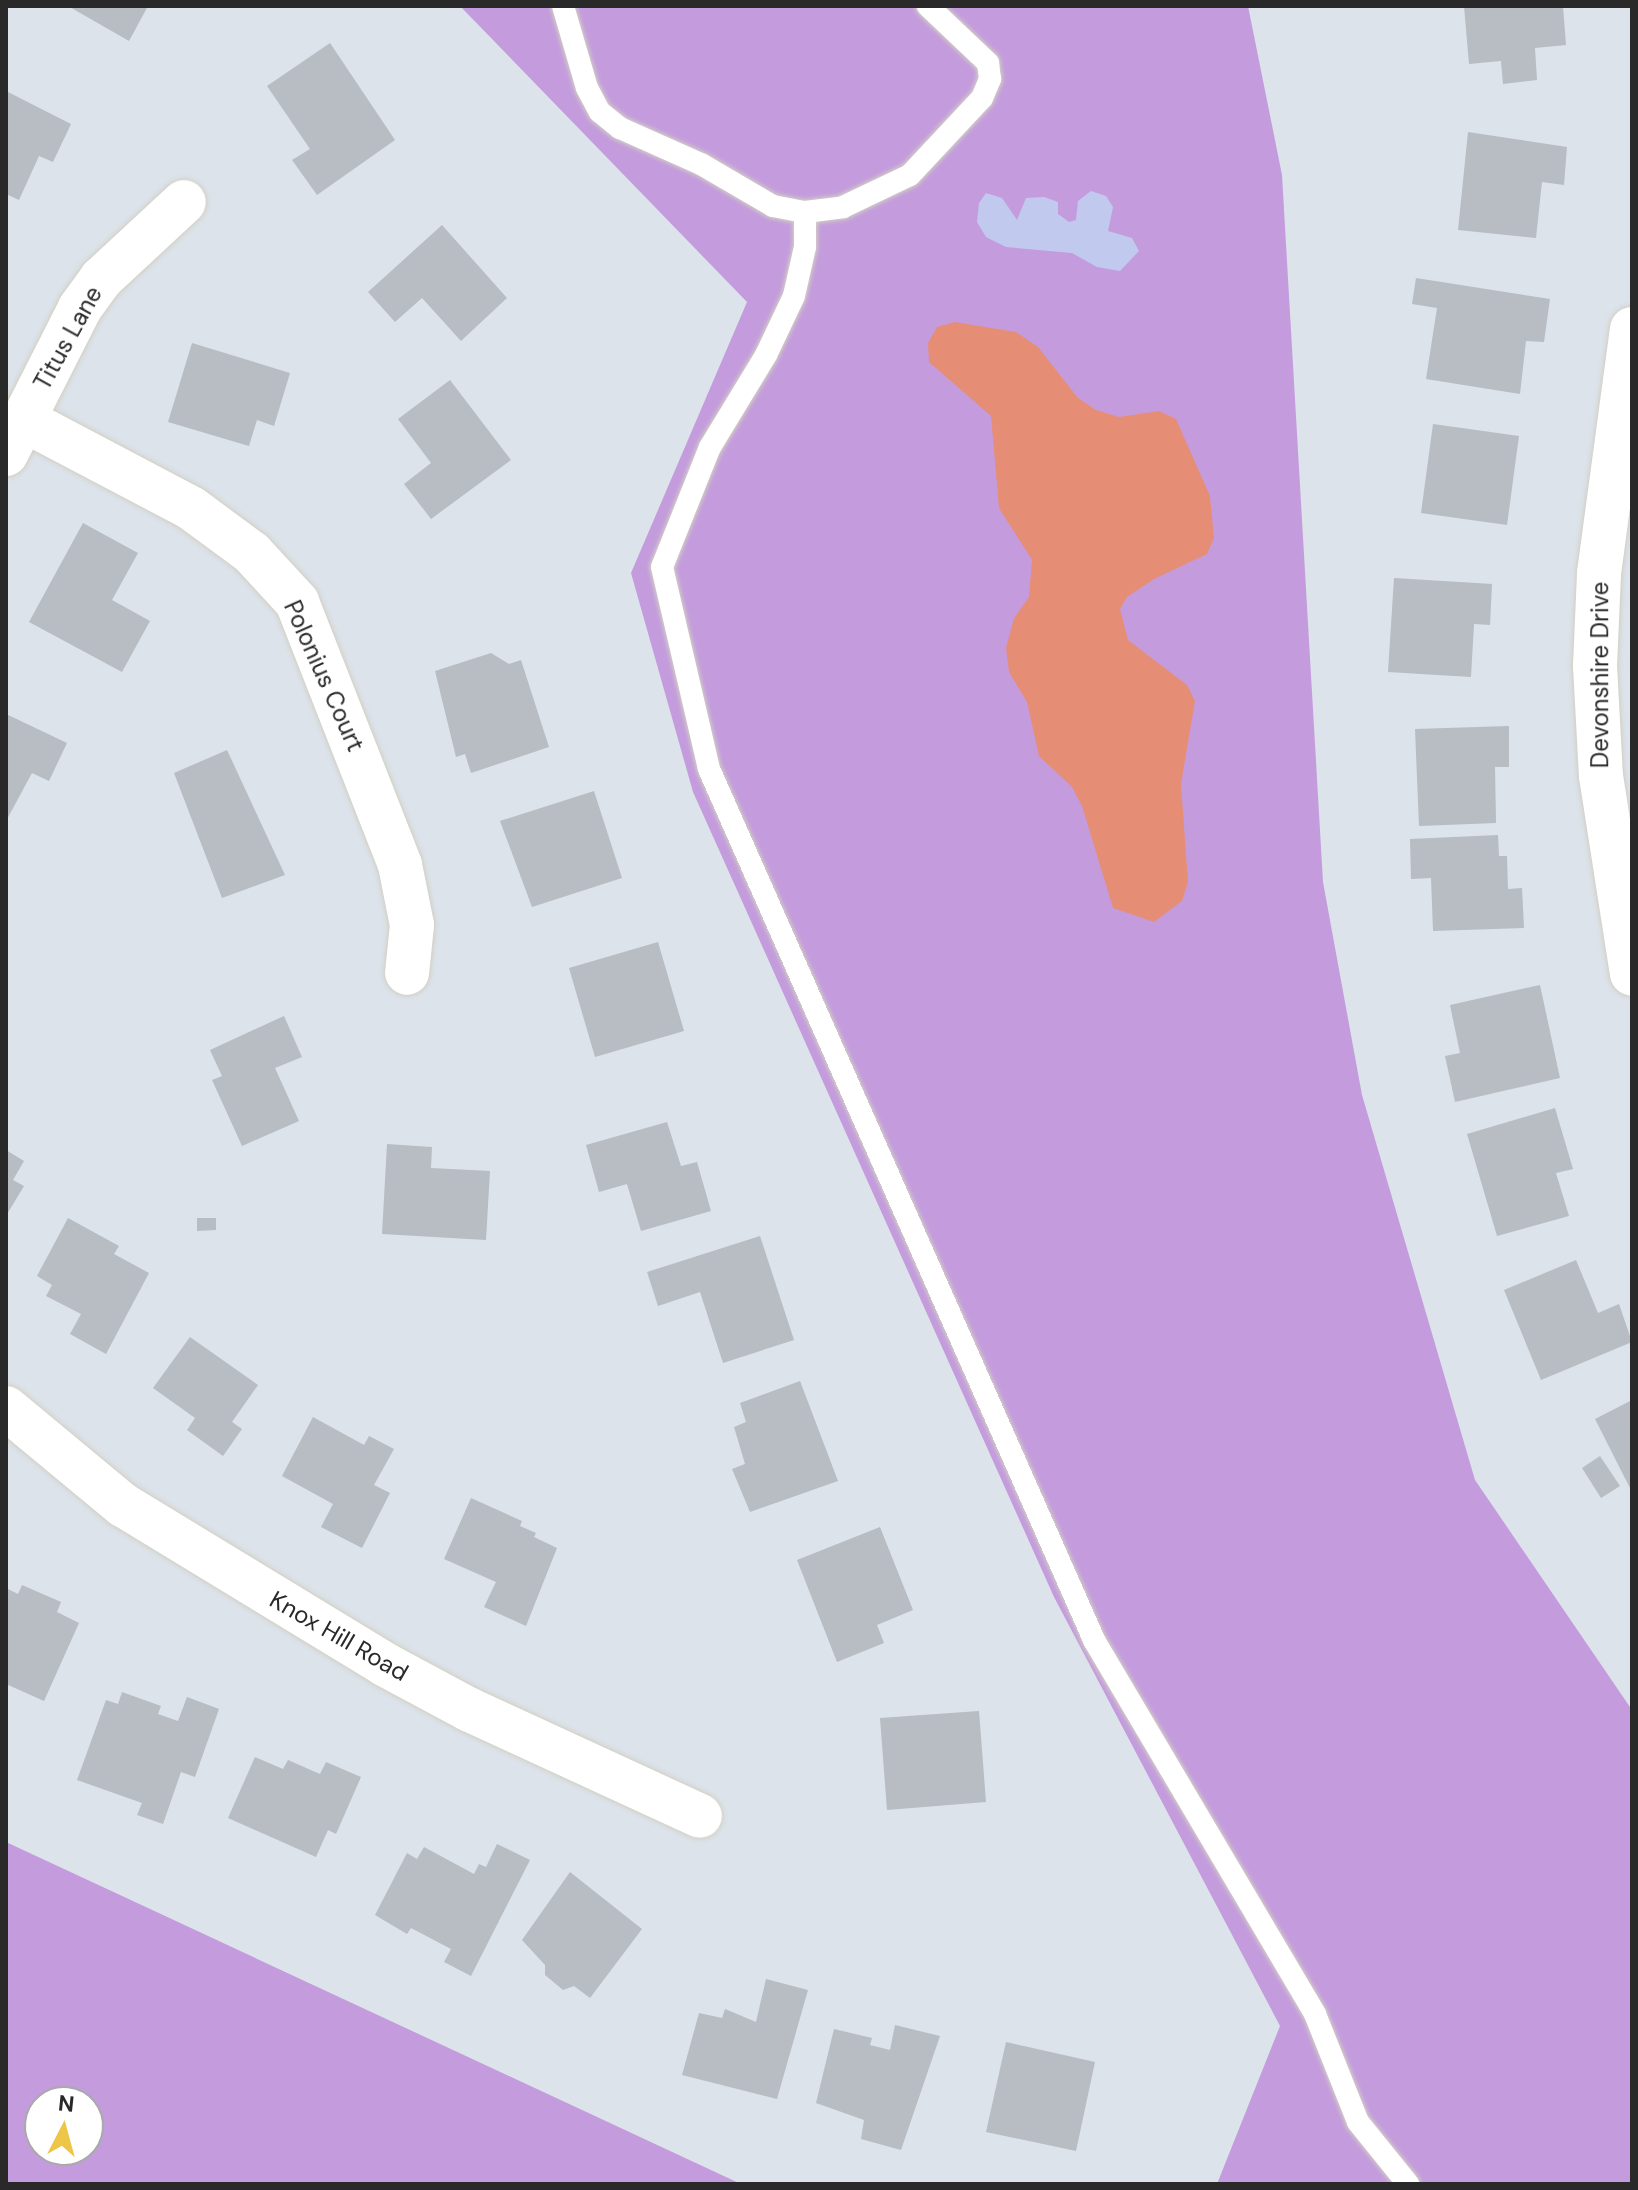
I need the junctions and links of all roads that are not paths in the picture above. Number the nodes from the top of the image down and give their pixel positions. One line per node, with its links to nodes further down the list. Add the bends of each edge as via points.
1 (563, 6): 4 (lane, via 587,88 600,112 620,128 701,164 773,206)
2 (928, 6): 4 (lane, via 988,63 990,79 982,98 910,175 843,207)
3 (184, 202): 6 (street, Titus Lane, via 101,279 80,308)
4 (805, 212): 11 (lane, via 805,247 794,296 766,355 710,447 662,567 709,769 1094,1640 1315,2014 1358,2122)
5 (1632, 329): 8 (street, Devonshire Drive, via 1600,560 1595,666 1601,776)
6 (15, 437): 7 (street, Polonius Court, via 191,508 252,553 297,602 400,865 412,925)
7 (407, 973)
8 (1632, 974)
9 (6, 1408): 10 (street, Knox Hill Road, via 123,1505 373,1657 484,1717)
10 (700, 1816)
11 (1408, 2184)

